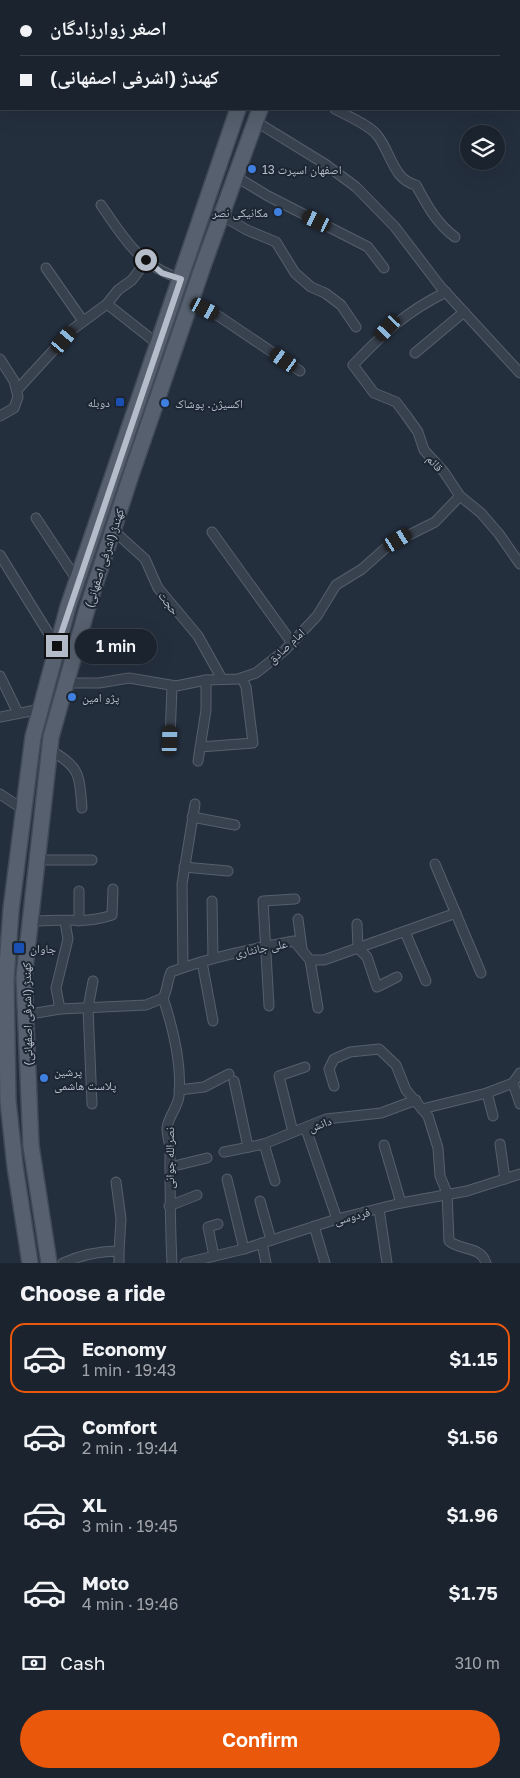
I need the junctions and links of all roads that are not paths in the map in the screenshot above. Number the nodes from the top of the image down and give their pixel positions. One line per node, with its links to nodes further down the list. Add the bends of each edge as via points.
1 (227, 110): 5 (street)
2 (238, 110): 5 (main road, کهندژ (اشرفی اصفهانی))
3 (337, 110): 9 (street, via 377,134 397,172 406,183 416,185 432,214)
4 (258, 115): 6 (main road, کهندژ (اشرفی اصفهانی)); 14 (street, via 356,187 395,227)
5 (233, 124): 13 (main road, کهندژ (اشرفی اصفهانی))
6 (235, 176): 8 (main road, کهندژ (اشرفی اصفهانی)); 12 (street, via 368,247)
7 (101, 204): 10 (street, via 135,254)
8 (221, 215): 15 (main road, کهندژ (اشرفی اصفهانی)); 19 (street, via 276,242 295,273 340,305)
9 (454, 236)
10 (146, 260): 13 (street, via 162,273); 16 (street, via 132,280)
11 (46, 268): 18 (street)
12 (384, 268)
13 (181, 279): 20 (main road, کهندژ (اشرفی اصفهانی))
14 (446, 292): 17 (street); 29 (street, قائم, via 388,328 353,365 374,393 396,402 406,414 418,432 424,450)
15 (190, 301): 23 (street, via 220,317); 27 (main road, کهندژ (اشرفی اصفهانی))
16 (107, 304): 18 (street); 20 (street)
17 (464, 312): 21 (street); 24 (street)
18 (83, 321): 25 (street)
19 (356, 327)
20 (159, 345): 26 (main road, کهندژ (اشرفی اصفهانی))
21 (415, 353)
22 (0, 359): 25 (street)
23 (300, 371)
24 (520, 373)
25 (16, 390): 28 (street, via 18,397 14,408)
26 (143, 390): 27 (main road); 35 (main road, کهندژ (اشرفی اصفهانی))
27 (158, 396): 31 (main road, کهندژ (اشرفی اصفهانی))
28 (0, 416)
29 (460, 496): 34 (street, قائم, via 487,520); 36 (street, امام صادق, via 435,522 389,545 362,569 336,585 317,616)
30 (36, 518): 35 (street)
31 (113, 530): 40 (street, حجت, via 145,559 158,588 198,636); 42 (main road, کهندژ (اشرفی اصفهانی))
32 (212, 532): 36 (street)
33 (0, 555): 37 (street)
34 (520, 564)
35 (78, 580): 37 (main road, کهندژ (اشرفی اصفهانی))
36 (292, 643): 39 (street, امام صادق, via 256,673)
37 (57, 646): 44 (main road, کهندژ (اشرفی اصفهانی))
38 (0, 676): 45 (street)
39 (242, 678): 40 (street, امام صادق); 48 (street, via 253,743)
40 (222, 679): 41 (street, امام صادق)
41 (206, 680): 43 (street, امام صادق); 48 (street, via 206,710)
42 (66, 683): 43 (street, امام صادق, via 99,683 129,678); 49 (main road, کهندژ (اشرفی اصفهانی))
43 (172, 686): 47 (street)
44 (41, 709): 45 (street); 54 (main road, کهندژ (اشرفی اصفهانی), via 33,737)
45 (18, 713): 46 (street)
46 (0, 717)
47 (170, 740)
48 (200, 747): 50 (street)
49 (49, 749): 53 (street, via 71,763 79,777); 58 (main road, کهندژ (اشرفی اصفهانی))
50 (198, 761)
51 (0, 794): 54 (street)
52 (194, 804): 55 (street)
53 (82, 808)
54 (24, 810): 57 (main road, کهندژ (اشرفی اصفهانی))
55 (192, 817): 56 (street); 61 (street)
56 (235, 825)
57 (18, 856): 74 (main road, via 22,864 17,928 21,938); 84 (main road, کهندژ (اشرفی اصفهانی))
58 (37, 860): 59 (street); 70 (main road, کهندژ (اشرفی اصفهانی))
59 (92, 860)
60 (435, 864): 67 (street)
61 (184, 867): 62 (street); 81 (street)
62 (228, 871)
63 (113, 889): 69 (street, via 112,915 95,921)
64 (79, 891): 69 (street)
65 (295, 899): 75 (street, via 263,901)
66 (212, 901): 78 (street)
67 (456, 913): 73 (street); 82 (street)
68 (298, 920): 77 (street)
69 (79, 921): 71 (street)
70 (30, 922): 71 (street, via 50,919); 74 (main road, کهندژ (اشرفی اصفهانی))
71 (65, 922): 91 (street, via 68,939 56,988)
72 (357, 924): 76 (street)
73 (405, 932): 76 (street); 86 (street)
74 (29, 939): 92 (main road, کهندژ (اشرفی اصفهانی), via 24,977)
75 (267, 946): 77 (street, علی جانثاری, via 294,941); 78 (street, علی جانثاری); 88 (street)
76 (358, 948): 79 (street, via 324,960); 83 (street, via 367,957 377,987)
77 (302, 949): 79 (street, علی جانثاری)
78 (213, 958): 80 (street, علی جانثاری)
79 (310, 960): 90 (street)
80 (202, 962): 81 (street, علی جانثاری); 93 (street)
81 (183, 967): 87 (street, via 171,972)
82 (480, 973)
83 (397, 977)
84 (6, 980): 94 (main road, کهندژ (اشرفی اصفهانی)); 95 (main road, via 10,974 18,977 22,1040)
85 (93, 981): 89 (street)
86 (426, 981)
87 (163, 998): 89 (street, via 146,1005); 100 (street, نصرالله جوانی, via 171,1023)
88 (269, 1006)
89 (88, 1008): 91 (street); 104 (street)
90 (318, 1008)
91 (60, 1009): 92 (street)
92 (25, 1015): 95 (main road, کهندژ (اشرفی اصفهانی))
93 (213, 1021)
94 (3, 1038): 103 (main road, کهندژ (اشرفی اصفهانی))
95 (27, 1048): 136 (main road, کهندژ (اشرفی اصفهانی), via 31,1146)
96 (304, 1067): 109 (street, via 279,1076)
97 (520, 1073): 98 (street)
98 (513, 1082): 101 (street); 105 (street)
99 (334, 1086): 102 (street, via 330,1069 334,1059 350,1052 379,1049 396,1065 406,1090)
100 (179, 1090): 113 (street, via 204,1087 232,1077); 116 (street, نصرالله جوانی, via 167,1128)
101 (487, 1093): 106 (street); 107 (street)
102 (416, 1100): 106 (street); 108 (street, دانش, via 381,1113 326,1119)
103 (4, 1101): 135 (main road, کهندژ (اشرفی اصفهانی))
104 (92, 1104)
105 (520, 1104)
106 (422, 1109): 122 (street, via 428,1116 438,1148 440,1176)
107 (493, 1116)
108 (306, 1129): 109 (street, دانش); 128 (street)
109 (293, 1132): 110 (street, دانش)
110 (264, 1144): 113 (street, دانش); 120 (street)
111 (500, 1144): 119 (street)
112 (384, 1145): 125 (street)
113 (248, 1147): 114 (street, دانش)
114 (224, 1152)
115 (207, 1158): 116 (street)
116 (170, 1167): 126 (street, نصرالله جوانی)
117 (520, 1174): 119 (street, فردوسی)
118 (227, 1179): 132 (street)
119 (504, 1179): 122 (street, فردوسی, via 467,1191)
120 (275, 1181)
121 (116, 1182): 133 (street, via 122,1219)
122 (447, 1193): 125 (street, فردوسی); 144 (street, via 449,1241 456,1247 477,1250)
123 (197, 1195): 126 (street)
124 (260, 1201): 131 (street)
125 (401, 1203): 127 (street, فردوسی)
126 (169, 1206): 139 (street, نصرالله جوانی)
127 (379, 1209): 128 (street, فردوسی); 143 (street)
128 (338, 1219): 130 (street, فردوسی)
129 (218, 1224): 134 (street, via 208,1227)
130 (314, 1226): 131 (street, فردوسی); 142 (street)
131 (267, 1242): 132 (street, فردوسی); 141 (street)
132 (244, 1249): 134 (street, فردوسی)
133 (120, 1251): 137 (street, via 77,1256); 138 (street)
134 (209, 1259): 140 (street, فردوسی)
135 (30, 1263)
136 (49, 1263)
137 (63, 1263)
138 (119, 1263)
139 (172, 1263)
140 (185, 1263)
141 (266, 1263)
142 (325, 1263)
143 (387, 1263)
144 (486, 1263)

